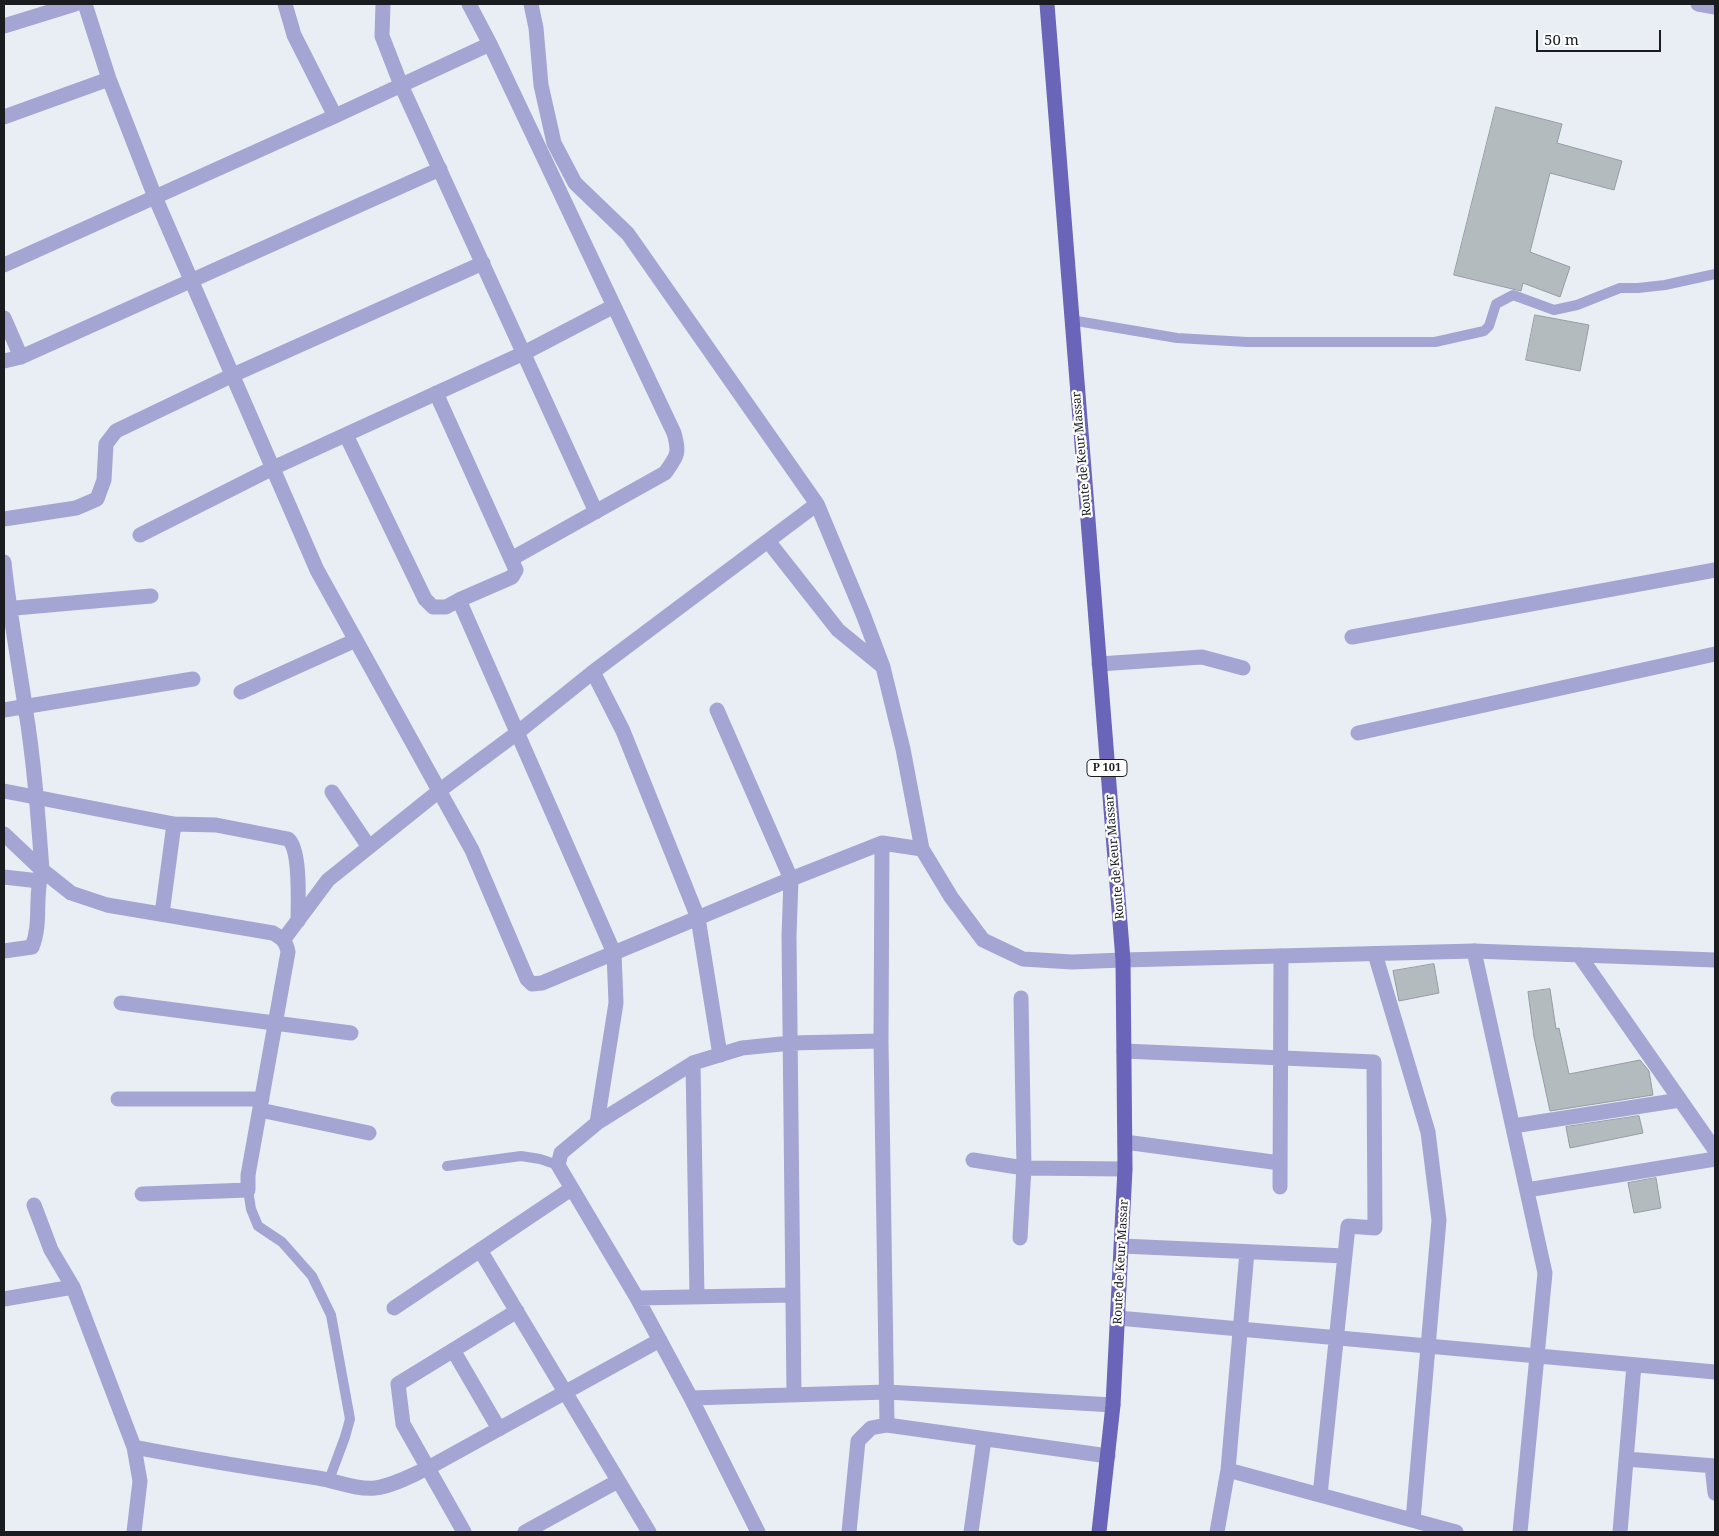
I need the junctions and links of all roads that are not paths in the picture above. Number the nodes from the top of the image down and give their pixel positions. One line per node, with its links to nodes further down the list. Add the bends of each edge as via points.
1 (75, 4): 10 (street)
2 (85, 4): 12 (street)
3 (285, 4): 14 (street, via 294,35)
4 (383, 4): 13 (street, via 382,36)
5 (469, 4): 11 (street)
6 (531, 4): 32 (street, via 541,85 554,143 575,182 628,234)
7 (1048, 4): 24 (main road, Route de Keur Massar / P 101)
8 (1700, 4): 9 (street)
9 (1715, 7)
10 (4, 26)
11 (490, 44): 13 (street); 22 (street)
12 (109, 79): 15 (street); 17 (street)
13 (402, 85): 14 (street); 16 (street)
14 (335, 116): 17 (street)
15 (4, 117)
16 (440, 169): 18 (street); 21 (street)
17 (156, 197): 19 (street); 21 (street)
18 (483, 264): 25 (street); 28 (street)
19 (4, 266)
20 (1715, 274): 24 (lane, via 1665,285 1620,288 1577,305 1554,310 1513,295 1496,304 1489,326 1484,331 1436,342 1247,342 1177,338)
21 (192, 281): 26 (street); 28 (street)
22 (614, 306): 25 (street); 33 (street, via 674,433 678,449 675,460 665,473)
23 (4, 318): 26 (street)
24 (1071, 320): 46 (main road, Route de Keur Massar / P 101)
25 (524, 353): 29 (street); 33 (street)
26 (21, 357): 27 (street)
27 (4, 361)
28 (232, 375): 31 (street); 34 (street, via 116,431 106,444 104,480 97,499 76,508)
29 (436, 393): 30 (street); 37 (street)
30 (346, 435): 31 (street); 41 (street, via 425,599 433,607)
31 (273, 468): 35 (street); 44 (street, via 317,570)
32 (817, 504): 36 (street); 47 (street)
33 (596, 512): 37 (street)
34 (4, 519)
35 (140, 535)
36 (768, 541): 47 (street, via 838,630); 49 (street)
37 (511, 559): 41 (street, via 516,570 512,577)
38 (4, 562): 42 (street)
39 (1715, 570): 43 (street)
40 (150, 596): 42 (street)
41 (459, 600): 56 (street)
42 (6, 609): 52 (street)
43 (1352, 637)
44 (356, 640): 51 (street); 58 (street)
45 (1715, 654): 55 (street)
46 (1099, 664): 48 (street, via 1202,657); 79 (main road, Route de Keur Massar / P 101)
47 (883, 667): 65 (street)
48 (1243, 668)
49 (594, 672): 56 (street); 70 (street, via 623,730)
50 (193, 679): 52 (street)
51 (241, 692)
52 (26, 707): 53 (street); 60 (street)
53 (4, 710)
54 (716, 710): 68 (street)
55 (1358, 733)
56 (517, 734): 58 (street); 75 (street)
57 (4, 791): 60 (street)
58 (439, 791): 64 (street); 75 (street, via 472,850 527,979 532,984)
59 (332, 792): 64 (street)
60 (36, 797): 61 (street); 66 (street)
61 (174, 824): 69 (street); 71 (street, via 216,825 288,839 293,843 296,856)
62 (4, 834): 66 (street)
63 (882, 843): 65 (street); 68 (street); 85 (street)
64 (369, 847): 71 (street, via 328,880)
65 (922, 849): 79 (street, via 951,897 983,940 1023,959 1072,962)
66 (41, 876): 67 (street); 69 (street, via 71,893 108,905); 73 (street, via 36,937 32,947)
67 (4, 877)
68 (791, 879): 70 (street); 86 (street)
69 (162, 914): 72 (street, via 273,932)
70 (698, 918): 75 (street); 88 (street)
71 (298, 921): 72 (street)
72 (284, 939): 83 (street, via 288,952)
73 (4, 951)
74 (1474, 951): 76 (street); 77 (street); 95 (street)
75 (614, 954): 94 (street, via 616,1003)
76 (1375, 954): 78 (street); 128 (street, via 1428,1132 1439,1220)
77 (1578, 955): 80 (street); 92 (street)
78 (1281, 956): 79 (street); 89 (street)
79 (1123, 960): 87 (main road, Route de Keur Massar / P 101)
80 (1715, 960)
81 (1021, 998): 104 (street)
82 (121, 1003): 83 (street)
83 (275, 1023): 84 (street); 93 (street)
84 (351, 1033)
85 (881, 1041): 86 (street); 134 (street)
86 (791, 1043): 88 (street, via 742,1048); 118 (street)
87 (1124, 1051): 89 (street); 97 (main road, Route de Keur Massar / P 101)
88 (720, 1055): 90 (street)
89 (1281, 1058): 101 (street); 116 (street, via 1374,1062 1375,1228 1348,1226)
90 (693, 1063): 94 (street); 119 (street)
91 (118, 1099): 93 (street)
92 (1680, 1100): 95 (street); 98 (street)
93 (261, 1105): 96 (street); 108 (street)
94 (597, 1123): 102 (street, via 561,1154)
95 (1513, 1126): 109 (street)
96 (369, 1133)
97 (1125, 1142): 101 (street); 105 (main road, Route de Keur Massar / P 101)
98 (1715, 1150)
99 (1715, 1159): 109 (street)
100 (973, 1160): 104 (street)
101 (1280, 1163): 106 (street)
102 (558, 1165): 103 (lane, via 521,1156); 107 (street)
103 (447, 1166)
104 (1024, 1168): 105 (street); 112 (street)
105 (1125, 1169): 113 (main road, Route de Keur Massar / P 101)
106 (1280, 1187)
107 (572, 1189): 114 (street); 120 (street)
108 (248, 1190): 110 (street); 147 (lane, via 258,1226 282,1242 312,1276 331,1315 350,1419)
109 (1527, 1190): 130 (street, via 1545,1273)
110 (142, 1194)
111 (34, 1206): 117 (street, via 51,1250)
112 (1020, 1238)
113 (1122, 1246): 115 (street); 124 (main road, Route de Keur Massar / P 101)
114 (480, 1250): 122 (street); 123 (street)
115 (1247, 1252): 116 (street); 125 (street)
116 (1345, 1256): 126 (street)
117 (72, 1287): 121 (street); 141 (street)
118 (793, 1295): 119 (street); 135 (street)
119 (697, 1297): 120 (street)
120 (637, 1298): 127 (street)
121 (4, 1299)
122 (394, 1308)
123 (517, 1311): 129 (street); 133 (street)
124 (1118, 1318): 125 (street); 137 (main road, Route de Keur Massar / P 101)
125 (1240, 1329): 126 (street); 146 (street)
126 (1336, 1338): 128 (street); 150 (street)
127 (660, 1340): 133 (street); 136 (street)
128 (1428, 1346): 130 (street); 151 (street)
129 (453, 1350): 139 (street); 145 (street, via 398,1384 403,1424)
130 (1537, 1356): 131 (street); 162 (street)
131 (1634, 1365): 132 (street); 143 (street)
132 (1715, 1372)
133 (565, 1392): 139 (street); 148 (street)
134 (887, 1392): 135 (street); 137 (street); 138 (street)
135 (794, 1394): 136 (street)
136 (691, 1398): 156 (street)
137 (1113, 1405): 142 (main road, Route de Keur Massar / P 101)
138 (887, 1425): 140 (street); 157 (street, via 871,1428 858,1441)
139 (499, 1429): 145 (street)
140 (984, 1439): 142 (street); 158 (street)
141 (134, 1448): 147 (street); 152 (street, via 140,1481)
142 (1108, 1456): 159 (main road, Route de Keur Massar / P 101)
143 (1626, 1459): 144 (street); 163 (street)
144 (1714, 1467): 149 (street)
145 (428, 1468): 147 (street, via 375,1488); 153 (street)
146 (1228, 1470): 150 (street); 160 (street)
147 (329, 1480)
148 (618, 1481): 154 (street); 155 (street)
149 (1715, 1493)
150 (1320, 1495): 151 (street)
151 (1413, 1520): 161 (street)
152 (134, 1532)
153 (464, 1532)
154 (525, 1532)
155 (649, 1532)
156 (758, 1532)
157 (849, 1532)
158 (971, 1532)
159 (1100, 1532)
160 (1217, 1532)
161 (1456, 1532)
162 (1520, 1532)
163 (1620, 1532)

